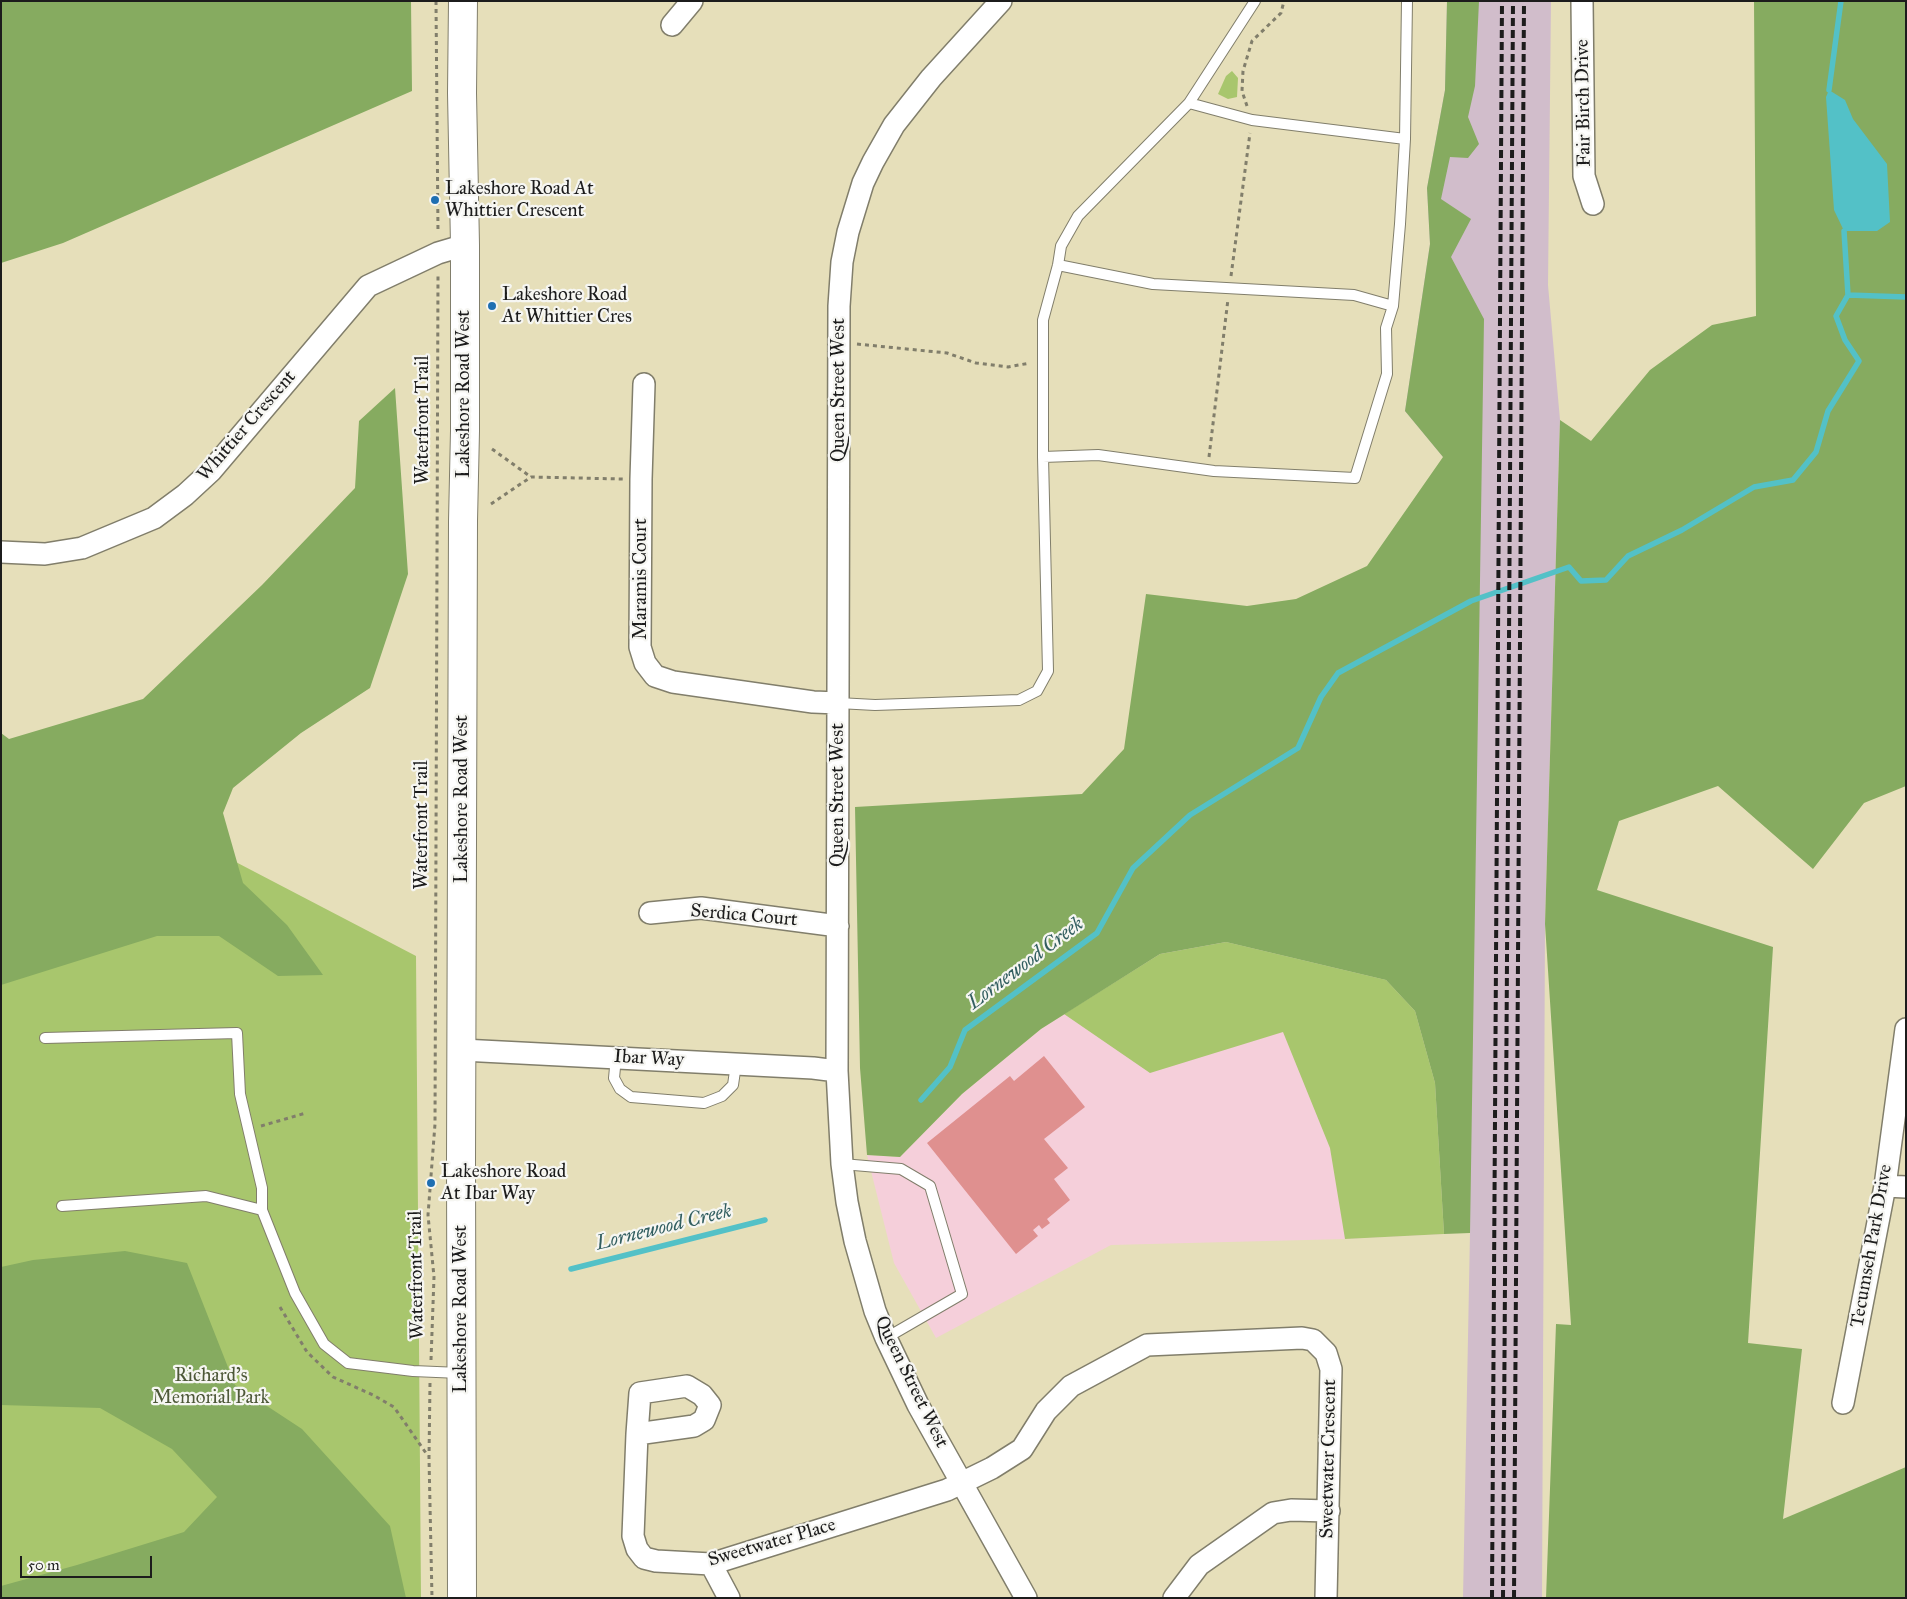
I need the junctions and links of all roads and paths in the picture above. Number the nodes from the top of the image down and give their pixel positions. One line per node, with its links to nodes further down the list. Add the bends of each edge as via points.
1 (436, 1): 14 (path)
2 (463, 1): 15 (main road, Lakeshore Road West)
3 (692, 1): 9 (street)
4 (1001, 1): 20 (street, Queen Street West, via 906,108 873,162 855,206 845,247)
5 (1255, 1): 10 (lane)
6 (1284, 1): 11 (path, via 1281,12 1252,41 1243,72 1242,91)
7 (1407, 1): 12 (lane)
8 (1582, 1): 13 (street, Fair Birch Drive, via 1584,176)
9 (672, 25)
10 (1189, 103): 11 (lane); 16 (lane, via 1078,216 1061,246)
11 (1252, 120): 12 (lane); 17 (path)
12 (1405, 139): 19 (lane)
13 (1593, 204)
14 (438, 218)
15 (465, 246): 29 (street, Whittier Crescent, via 438,253 368,286 211,471 154,518 82,548 45,554); 35 (main road, Lakeshore Road West)
16 (1058, 265): 17 (lane, via 1152,284); 21 (lane, via 1043,320)
17 (1230, 288): 19 (lane, via 1354,295); 25 (path)
18 (438, 296): 48 (path, Waterfront Trail, via 435,1124 428,1215 434,1277)
19 (1393, 306): 25 (lane, via 1386,328 1387,374 1355,478)
20 (838, 342): 21 (path, via 947,353 976,363 1008,368); 30 (street, Queen Street West)
21 (1043, 361): 24 (lane)
22 (644, 384): 27 (street, Maramis Court)
23 (492, 449): 26 (path)
24 (1043, 456): 25 (lane, via 1098,455); 30 (lane, via 1048,671 1036,691 1019,700 875,705)
25 (1207, 470)
26 (531, 477): 27 (path); 28 (path)
27 (641, 479): 30 (street, Maramis Court, via 640,647 645,663 655,676 673,682)
28 (491, 504)
29 (1, 552)
30 (838, 703): 32 (street, Queen Street West)
31 (650, 913): 32 (street, Serdica Court, via 700,908)
32 (838, 926): 38 (street, Queen Street West)
33 (1906, 1028): 42 (street, Tecumseh Park Drive)
34 (45, 1038): 40 (lane, via 236,1033 240,1094)
35 (462, 1050): 36 (street, Ibar Way); 49 (main road, Lakeshore Road West)
36 (616, 1057): 37 (street, Ibar Way); 37 (lane, via 614,1078 620,1089 631,1097 704,1103 722,1096 733,1085)
37 (736, 1064): 38 (street, Ibar Way)
38 (837, 1071): 41 (street, Queen Street West)
39 (306, 1113): 40 (path)
40 (248, 1129): 45 (lane, via 262,1188)
41 (842, 1164): 47 (street, Queen Street West, via 855,1241); 47 (lane, via 901,1169 930,1186 962,1294)
42 (1885, 1186): 43 (street); 51 (street, Tecumseh Park Drive)
43 (1906, 1187)
44 (62, 1206): 45 (lane, via 206,1196)
45 (262, 1210): 49 (lane, via 294,1293 324,1344 348,1363)
46 (280, 1307): 53 (path, via 307,1352 333,1377 394,1408)
47 (886, 1338): 54 (street, Queen Street West)
48 (432, 1354)
49 (461, 1373): 58 (main road, Lakeshore Road West)
50 (430, 1390): 53 (path)
51 (1844, 1403)
52 (638, 1434): 56 (street, Sweetwater Place, via 634,1536 637,1550 644,1558 656,1562)
53 (429, 1458): 57 (path)
54 (961, 1483): 55 (street, Sweetwater Crescent, via 1022,1449 1046,1411 1071,1386 1147,1345 1302,1338 1313,1340 1326,1353 1331,1369); 56 (street, Sweetwater Place); 60 (street, Queen Street West)
55 (1329, 1511): 61 (street, via 1273,1513 1200,1565); 62 (street, Sweetwater Crescent)
56 (711, 1564): 59 (street)
57 (432, 1598)
58 (462, 1598)
59 (729, 1598)
60 (1026, 1598)
61 (1174, 1598)
62 (1326, 1598)

